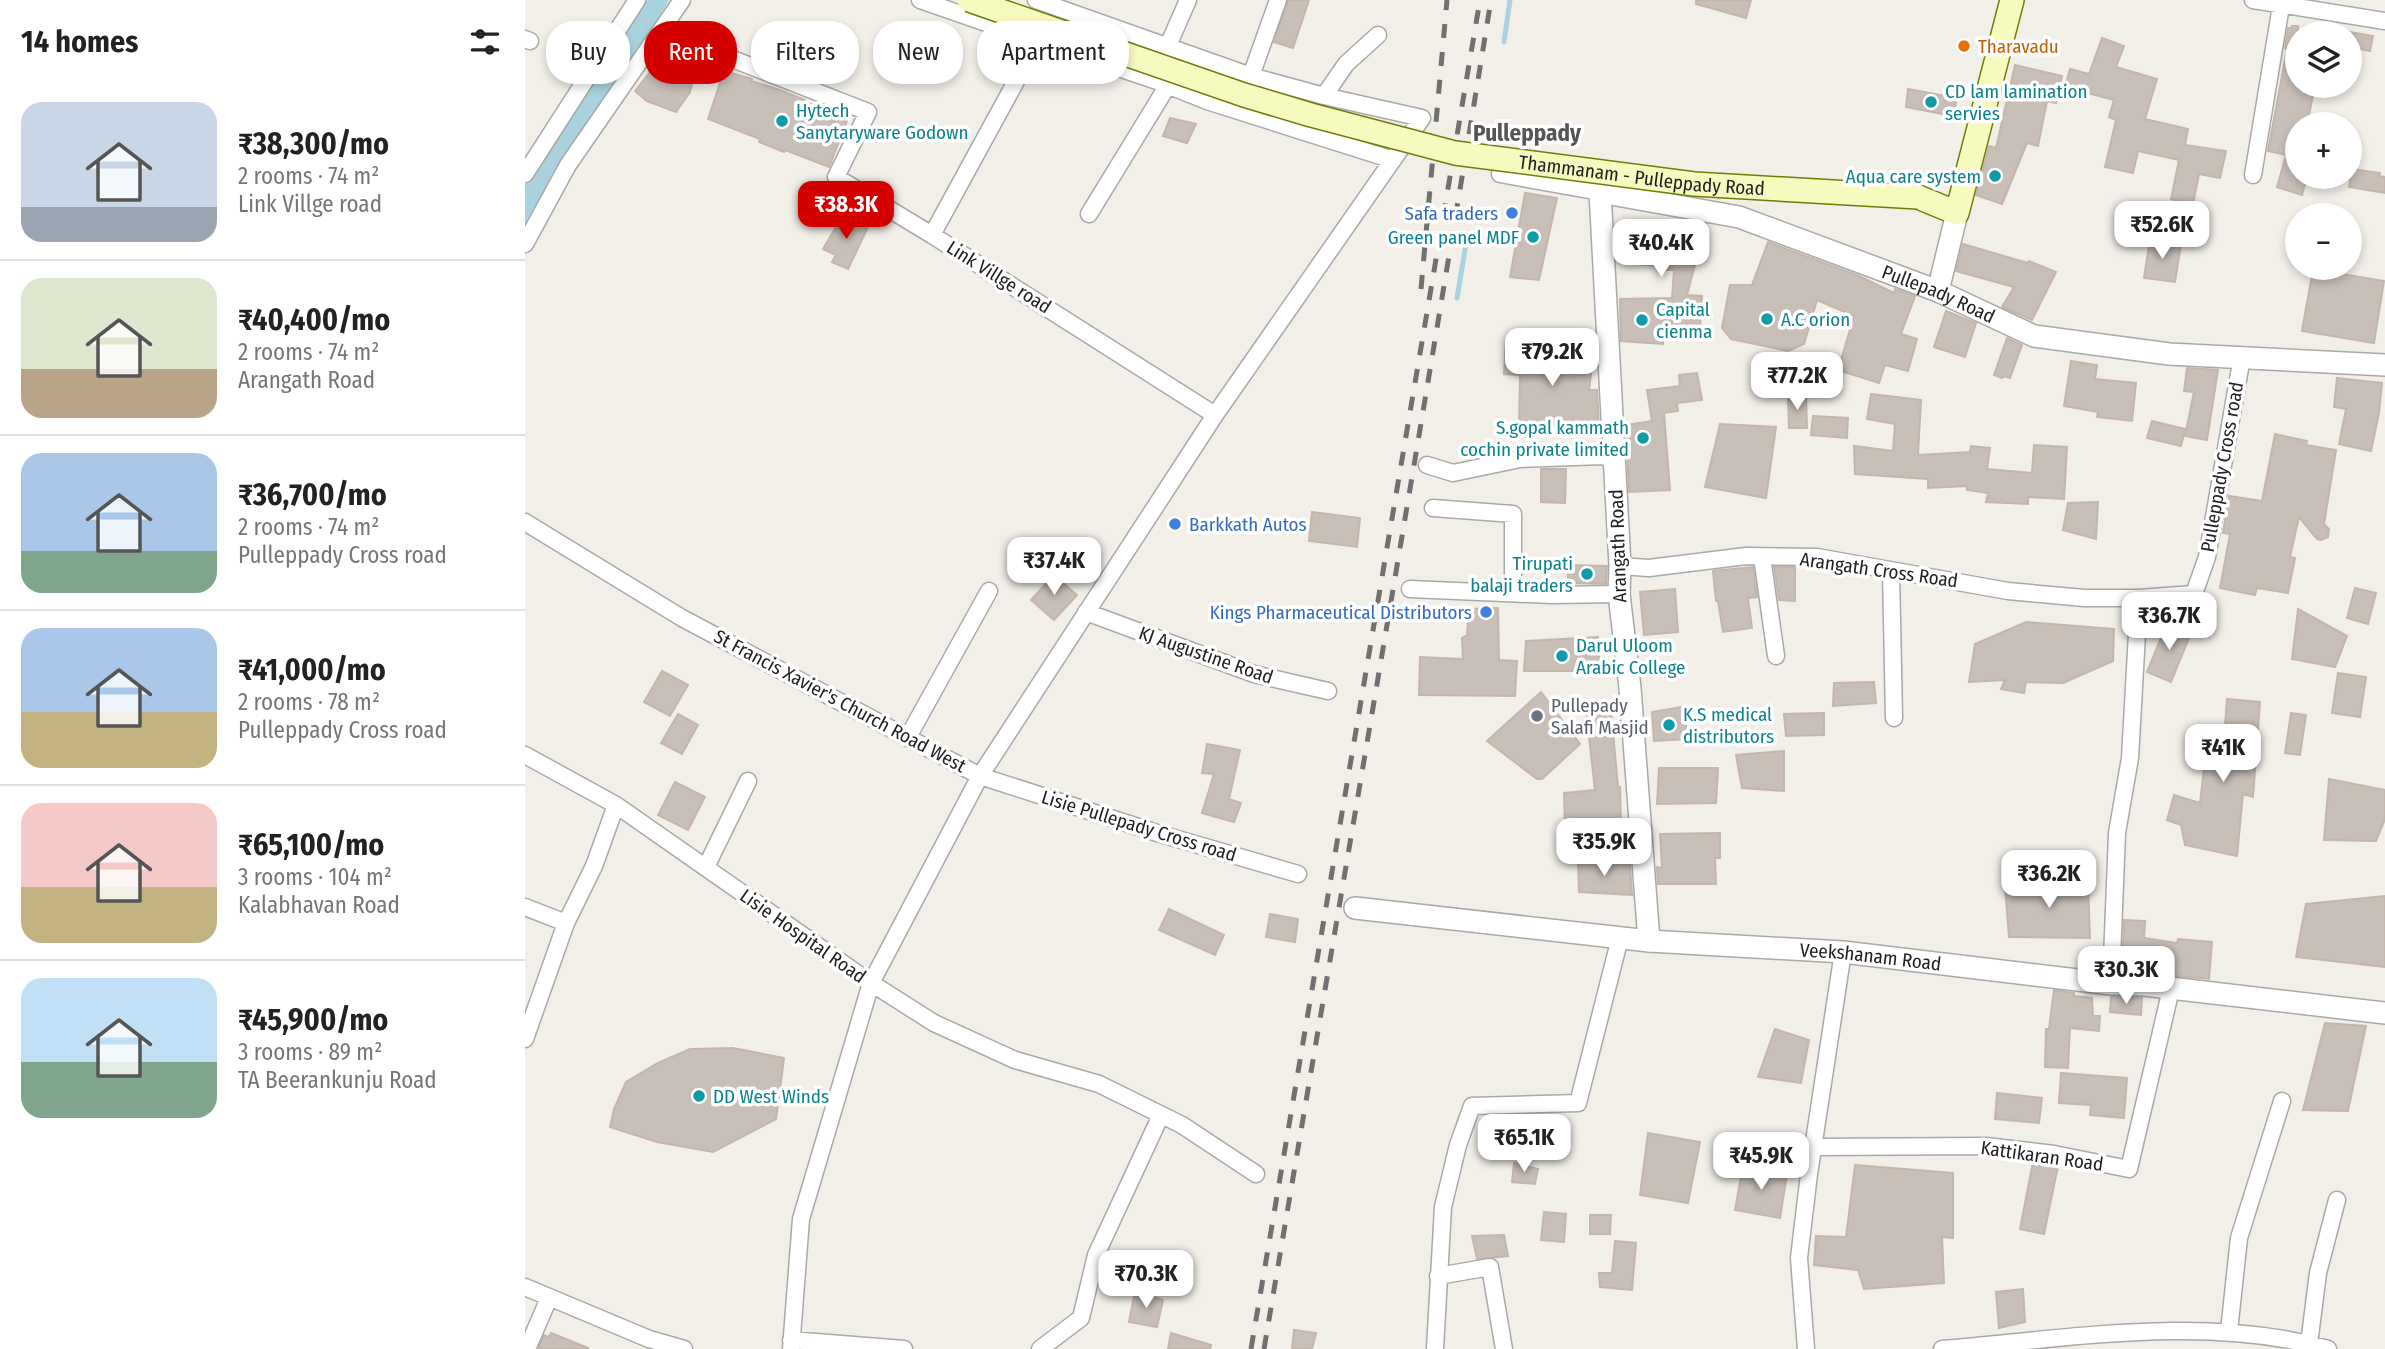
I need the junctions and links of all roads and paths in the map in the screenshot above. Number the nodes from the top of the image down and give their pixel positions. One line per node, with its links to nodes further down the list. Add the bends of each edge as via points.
1 (637, 0): 24 (street)
2 (682, 0): 11 (street)
3 (920, 0): 12 (street)
4 (969, 0): 29 (main road, Thammanam - Pulleppady Road, bridge, via 1232,91 1455,153 1694,184)
5 (1036, 0): 15 (street)
6 (1188, 0): 15 (street)
7 (1278, 0): 19 (street)
8 (2012, 0): 27 (main road)
9 (2253, 0): 10 (street)
10 (2282, 2): 13 (street); 26 (street)
11 (668, 21)
12 (980, 21)
13 (2385, 21)
14 (1378, 35): 22 (street, via 1346,64)
15 (1167, 48): 19 (street)
16 (644, 56): 33 (street, via 568,165)
17 (737, 61): 32 (street, via 869,112 837,177)
18 (1129, 72): 21 (street)
19 (1251, 76): 22 (street)
20 (1015, 84): 32 (street, Link Villge road)
21 (1168, 85): 23 (street); 31 (street)
22 (1324, 96): 23 (street, via 1422,118)
23 (1393, 160): 37 (street)
24 (525, 174)
25 (1500, 174): 28 (street, Pullepady Road)
26 (2253, 175)
27 (1964, 184): 29 (main road); 30 (main road)
28 (1600, 192): 34 (street, Pullepady Road, via 1739,217); 38 (street, Arangath Road)
29 (1918, 197): 30 (main road)
30 (1957, 213): 34 (street)
31 (1089, 214)
32 (932, 235): 37 (street, Link Villge road)
33 (525, 244)
34 (1938, 291): 35 (street, Pullepady Road, via 2034,336 2169,354)
35 (2242, 357): 36 (street, Pullepady Road); 49 (street, Pulleppady Cross road, via 2207,557 2193,594)
36 (2385, 365)
37 (1215, 415): 50 (street)
38 (1614, 462): 39 (street, via 1604,456 1532,458 1454,473); 43 (street, Arangath Road)
39 (1427, 465)
40 (1433, 508): 47 (street, via 1513,514)
41 (525, 522): 54 (street, St Francis Xavier's Church Road West, via 683,618)
42 (1762, 557): 43 (street, Arangath Cross Road, via 1649,568); 44 (street, Arangath Cross Road, via 1817,557); 51 (street)
43 (1620, 566): 48 (street, Arangath Road)
44 (1891, 571): 49 (street, Arangath Cross Road, via 2008,591); 53 (street)
45 (1410, 589): 47 (street)
46 (989, 591): 54 (street)
47 (1513, 593): 48 (street)
48 (1619, 594): 65 (street, Arangath Road)
49 (2139, 598): 68 (street, via 2130,758 2117,833)
50 (1086, 612): 52 (street, KJ Augustine Road, via 1254,674); 56 (street)
51 (1776, 656)
52 (1328, 691)
53 (1894, 718)
54 (908, 737): 56 (street, St Francis Xavier's Church Road West)
55 (525, 755): 58 (street, Lisie Hospital Road)
56 (979, 776): 60 (street, Lisie Pullepady Cross road); 67 (street, St Francis Xavier's Church Road West)
57 (748, 781): 59 (street)
58 (616, 805): 59 (street, Lisie Hospital Road); 63 (street, via 594,866)
59 (706, 867): 67 (street, Lisie Hospital Road)
60 (1299, 874)
61 (525, 907): 63 (street)
62 (1355, 908): 64 (street, Veekshanam Road)
63 (566, 923): 71 (street)
64 (1619, 938): 65 (street, Veekshanam Road); 77 (street, via 1578,1103 1472,1106 1443,1207)
65 (1649, 941): 66 (street, Veekshanam Road)
66 (1843, 952): 68 (street, Veekshanam Road); 74 (street)
67 (871, 984): 73 (street, via 957,1034 1015,1059 1099,1084); 82 (street, Lisie Hospital Road, via 801,1219)
68 (2112, 984): 69 (street, Veekshanam Road)
69 (2171, 989): 70 (street, Veekshanam Road); 74 (street, Kattikaran Road, via 2129,1169 1986,1146)
70 (2385, 1013)
71 (525, 1039)
72 (2282, 1101): 80 (street, via 2239,1238)
73 (1161, 1115): 75 (street); 86 (street, via 1096,1255 1081,1318)
74 (1814, 1147): 89 (street, via 1799,1258)
75 (1256, 1174)
76 (2337, 1199): 81 (street, via 2318,1273)
77 (1438, 1276): 87 (street); 88 (street, via 1490,1267)
78 (525, 1287): 79 (street)
79 (549, 1298): 83 (street); 84 (street)
80 (2229, 1332): 81 (street); 90 (street, via 2122,1334)
81 (2309, 1344): 91 (street)
82 (791, 1345): 85 (street)
83 (527, 1349)
84 (681, 1349)
85 (904, 1349)
86 (1040, 1349)
87 (1435, 1349)
88 (1504, 1349)
89 (1806, 1349)
90 (1943, 1349)
91 (2328, 1349)

